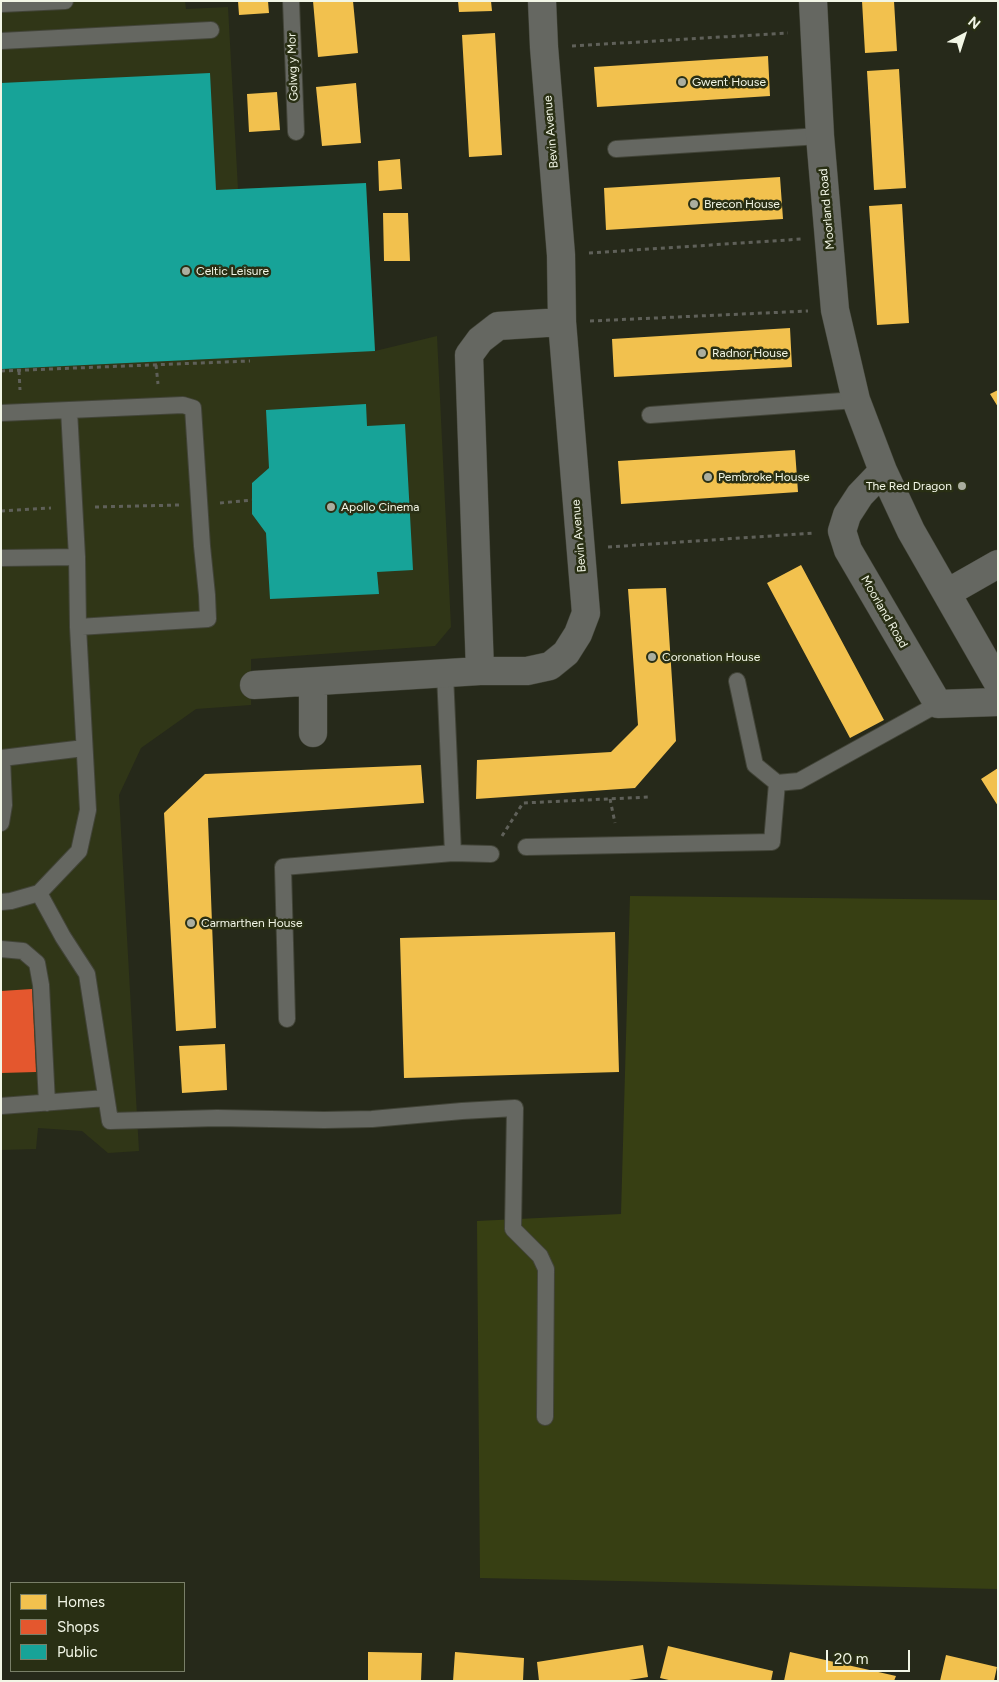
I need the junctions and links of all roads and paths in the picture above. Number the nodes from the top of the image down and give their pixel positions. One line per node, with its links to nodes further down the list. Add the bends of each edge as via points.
1 (65, 1): 5 (lane)
2 (291, 1): 10 (lane, Golwg y Mor)
3 (542, 1): 9 (street, Bevin Avenue)
4 (812, 1): 7 (street, Moorland Road)
5 (1, 4)
6 (211, 30): 8 (lane)
7 (815, 32): 9 (path); 11 (street, Moorland Road)
8 (1, 41)
9 (544, 47): 14 (street, Bevin Avenue)
10 (296, 132)
11 (820, 136): 12 (lane); 13 (street, Moorland Road)
12 (616, 149)
13 (830, 237): 14 (path); 15 (street, Moorland Road)
14 (561, 255): 16 (street, Bevin Avenue)
15 (835, 310): 16 (path); 19 (street, Moorland Road)
16 (562, 322): 29 (street, Bevin Avenue); 35 (street, via 498,326 480,340 469,356)
17 (250, 361): 18 (path)
18 (1, 371)
19 (856, 400): 22 (lane); 23 (street, Moorland Road)
20 (68, 410): 21 (lane); 25 (lane, via 183,405 193,408); 26 (lane)
21 (1, 413)
22 (650, 415)
23 (883, 471): 28 (street, via 860,494 846,515); 33 (street, Moorland Road, via 911,531)
24 (252, 500): 25 (path)
25 (199, 505): 26 (path); 34 (lane, via 208,619)
26 (74, 507): 27 (path); 30 (lane)
27 (1, 511)
28 (842, 531): 29 (path); 42 (street, Moorland Road, via 848,550)
29 (580, 549): 35 (street, Bevin Avenue, via 586,613 566,653 550,666 527,671)
30 (77, 557): 31 (lane); 34 (lane)
31 (1, 558)
32 (998, 564): 33 (street)
33 (947, 593): 39 (street, Moorland Road)
34 (78, 627): 44 (lane)
35 (480, 671): 36 (street, Bevin Avenue)
36 (445, 674): 38 (street, Bevin Avenue); 51 (lane)
37 (737, 681): 47 (lane, via 755,765)
38 (313, 682): 40 (street, Bevin Avenue); 43 (street)
39 (998, 683)
40 (254, 685)
41 (998, 702): 42 (street)
42 (938, 704): 47 (lane, via 799,781)
43 (313, 733)
44 (84, 748): 46 (lane); 53 (lane, via 88,810 79,850)
45 (1, 750): 46 (lane)
46 (2, 758): 49 (lane, via 4,805)
47 (777, 783): 50 (lane, via 772,842)
48 (649, 797): 52 (path, via 523,803)
49 (1, 823)
50 (526, 847)
51 (453, 853): 52 (lane); 56 (lane, via 283,867)
52 (491, 854)
53 (39, 893): 54 (lane); 57 (lane, via 87,974)
54 (1, 902)
55 (1, 949): 58 (lane, via 23,952 37,964)
56 (287, 1019)
57 (106, 1098): 58 (lane); 60 (lane, via 110,1121 217,1118 372,1120 515,1108 513,1229 531,1245 546,1269)
58 (47, 1103): 59 (lane)
59 (1, 1106)
60 (545, 1417)

